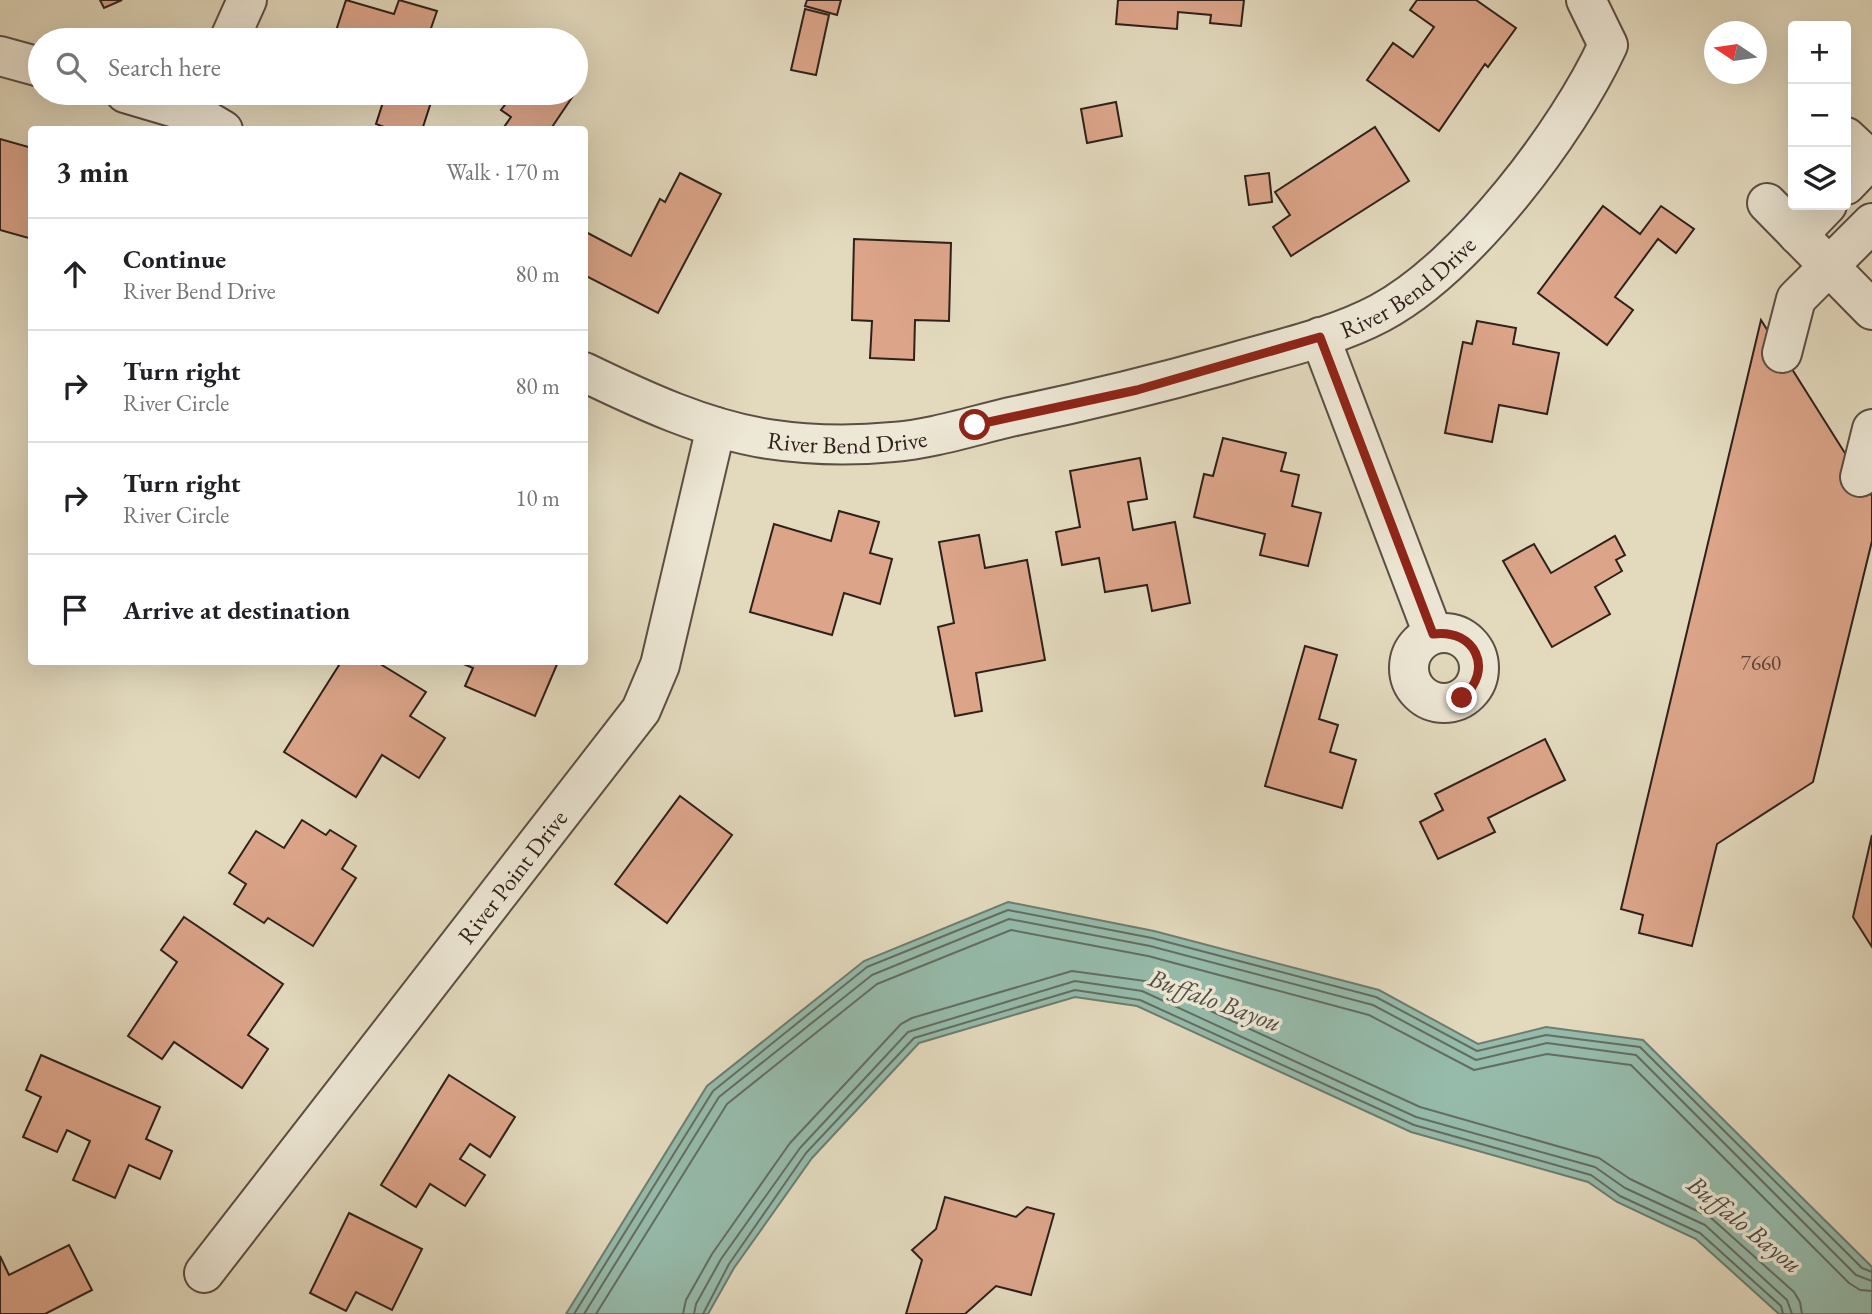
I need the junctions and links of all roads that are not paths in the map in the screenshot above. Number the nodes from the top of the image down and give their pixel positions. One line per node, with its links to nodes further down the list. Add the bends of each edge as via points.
1 (247, 0): 3 (street)
2 (1586, 0): 14 (street, River Bend Drive, via 1608,45 1553,138 1469,240 1424,282 1380,313)
3 (234, 28)
4 (0, 55): 5 (street)
5 (28, 63)
6 (177, 105): 7 (street)
7 (208, 112)
8 (1767, 203): 11 (street)
9 (1822, 210): 11 (street)
10 (1872, 223): 12 (street)
11 (1798, 235): 12 (street)
12 (1831, 267): 13 (street); 15 (street, via 1796,299)
13 (1872, 310)
14 (1320, 337): 17 (street, River Bend Drive, via 1137,390 894,442 830,444 768,439); 20 (street)
15 (1782, 353)
16 (588, 374): 17 (street, River Bend Drive)
17 (716, 427): 21 (street, River Point Drive, via 660,665 641,710)
18 (1872, 429): 19 (street)
19 (1860, 477)
20 (1433, 634)
21 (204, 1273)

